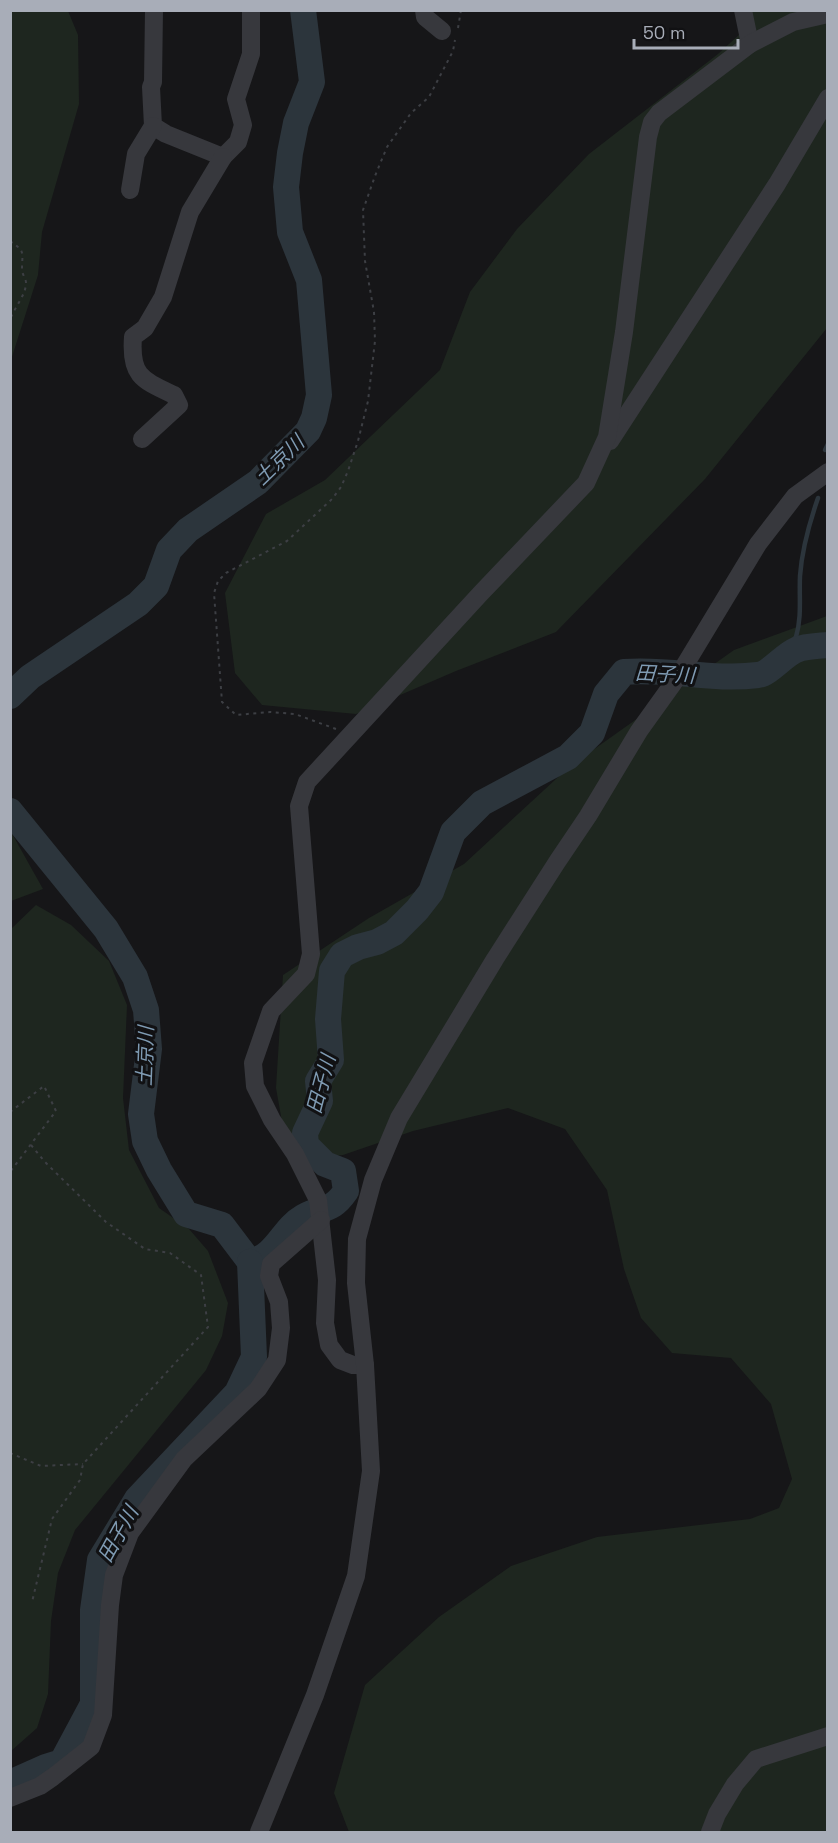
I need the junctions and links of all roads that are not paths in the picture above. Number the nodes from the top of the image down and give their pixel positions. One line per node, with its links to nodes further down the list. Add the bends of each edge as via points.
1 (154, 10): 9 (street)
2 (251, 10): 10 (street, via 251,54 236,99 243,125 238,142)
3 (424, 10): 6 (street, via 425,17)
4 (743, 10): 7 (street)
5 (828, 14): 7 (street, via 793,22)
6 (442, 31)
7 (750, 44): 13 (street, via 659,112 652,122 621,356 607,437)
8 (828, 98): 13 (street, via 777,184)
9 (153, 126): 10 (street); 11 (street, via 136,154)
10 (223, 157): 12 (street, via 190,212 163,297 145,328 133,337 138,374 174,395 179,405)
11 (130, 190)
12 (142, 439)
13 (598, 460): 15 (street, via 575,496 481,593 304,789 299,806 311,954 306,974 271,1011 253,1063 255,1086 295,1154)
14 (828, 472): 16 (street, via 795,496 758,543 677,678 500,950 399,1118 373,1180 357,1239 356,1283)
15 (320, 1212): 16 (street, via 329,1345 340,1360); 18 (street, via 271,1264 269,1276 280,1311 277,1360 258,1389 184,1459 130,1533 114,1575 103,1715 91,1747 40,1786)
16 (365, 1365): 19 (street, via 371,1471 356,1576 315,1695)
17 (828, 1736): 20 (street, via 756,1759 735,1784)
18 (10, 1798)
19 (259, 1833)
20 (710, 1833)

